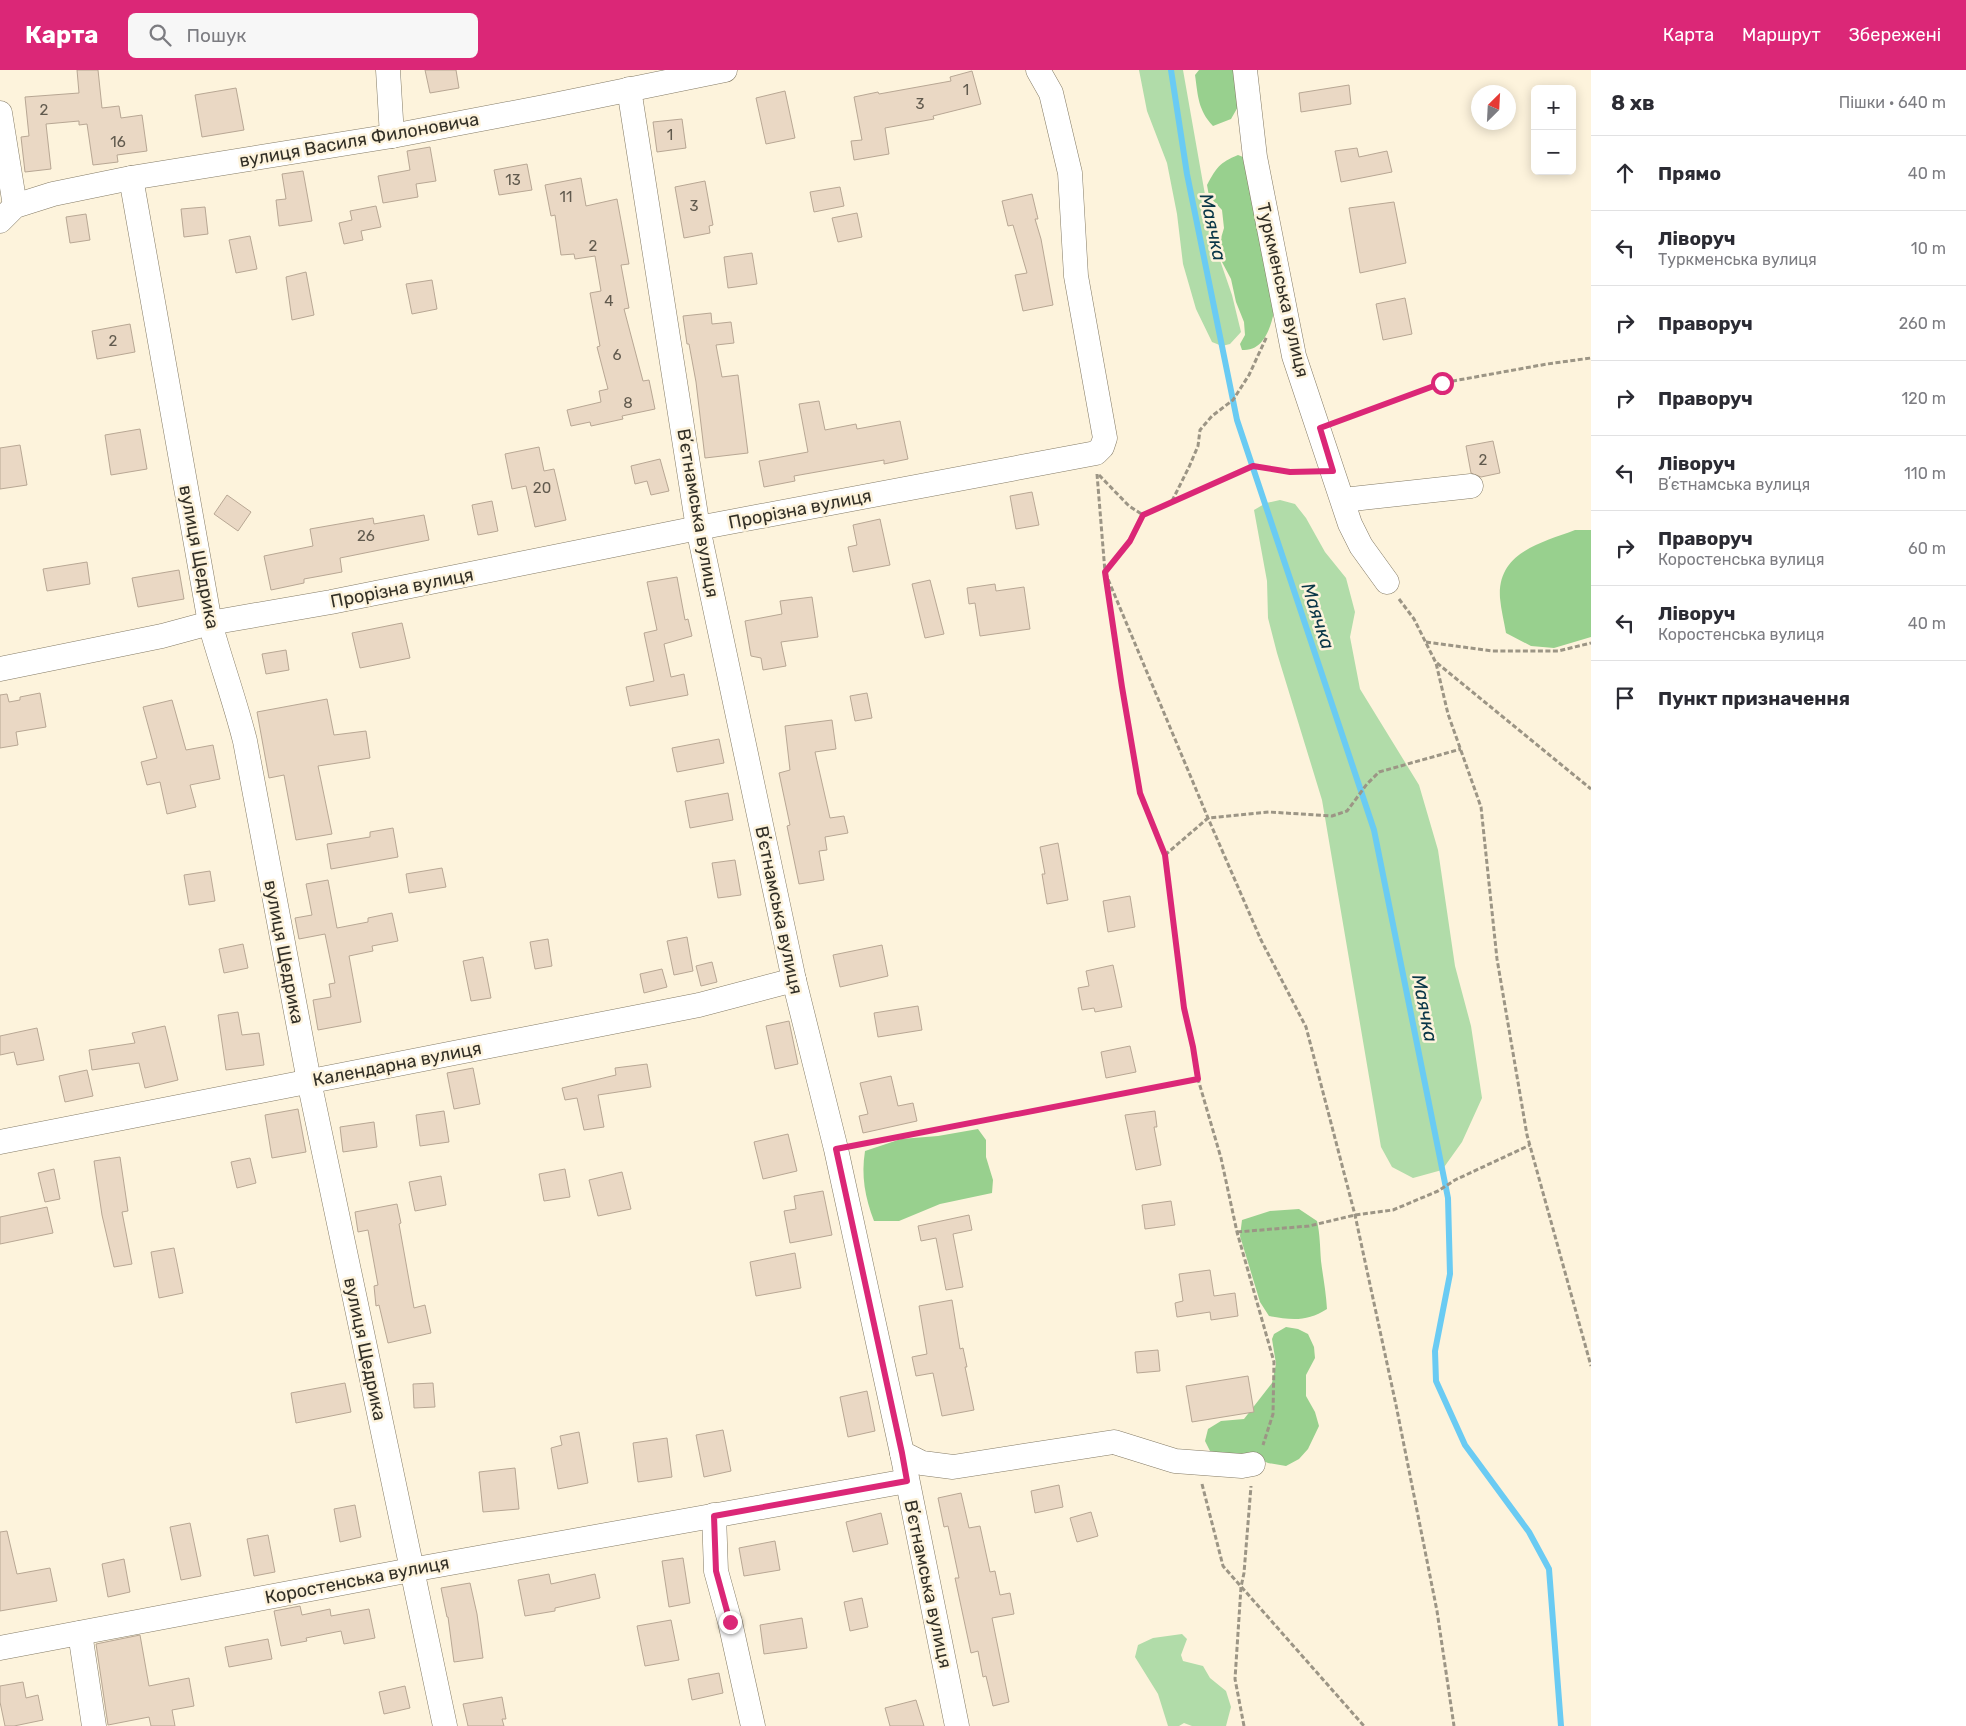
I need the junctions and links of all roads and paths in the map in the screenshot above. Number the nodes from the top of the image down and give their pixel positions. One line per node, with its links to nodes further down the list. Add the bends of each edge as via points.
1 (388, 70): 7 (street)
2 (725, 70): 5 (street, вулиця Василя Филоновича)
3 (1038, 70): 13 (street, via 1051,93 1070,173 1076,276 1105,438)
4 (1245, 70): 12 (street, Туркменська вулиця, via 1255,157 1294,356)
5 (629, 89): 7 (street, вулиця Василя Филоновича); 19 (street, Вʼєтнамська вулиця)
6 (0, 113): 9 (street)
7 (392, 136): 8 (street, вулиця Василя Филоновича)
8 (131, 178): 9 (street, вулиця Василя Филоновича, via 53,194); 22 (street, вулиця Щедрика)
9 (8, 214)
10 (1269, 332): 17 (path, via 1233,400 1200,430 1198,446)
11 (1591, 358): 12 (path, via 1442,383)
12 (1320, 428): 14 (street, Туркменська вулиця)
13 (1096, 463): 18 (path, via 1129,506); 19 (street, Прорізна вулиця); 20 (path)
14 (1333, 471): 16 (street, Туркменська вулиця); 17 (path, via 1290,472 1253,466)
15 (1471, 486): 16 (street)
16 (1343, 500): 21 (street, Туркменська вулиця, via 1361,546)
17 (1172, 501): 18 (path)
18 (1143, 515): 20 (path, via 1130,541)
19 (698, 528): 22 (street, Прорізна вулиця, via 331,602); 31 (street, Вʼєтнамська вулиця)
20 (1105, 572): 29 (path); 30 (path, via 1140,793)
21 (1387, 582): 23 (path)
22 (210, 623): 26 (street, Прорізна вулиця); 33 (street, вулиця Щедрика, via 245,741)
23 (1426, 642): 24 (path, via 1492,651 1558,651); 25 (path)
24 (1591, 643)
25 (1436, 663): 27 (path, via 1448,714); 28 (path)
26 (0, 669)
27 (1461, 749): 29 (path, via 1380,772 1347,811 1332,816 1269,812); 35 (path, via 1481,807 1497,959)
28 (1591, 789)
29 (1208, 818): 30 (path); 37 (path, via 1262,940 1306,1027)
30 (1165, 855): 32 (path, via 1183,999)
31 (794, 980): 33 (street, Календарна вулиця, via 698,1005); 36 (street, Вʼєтнамська вулиця)
32 (1198, 1079): 36 (path); 38 (path, via 1221,1158)
33 (309, 1081): 34 (street, Календарна вулиця); 45 (street, вулиця Щедрика)
34 (0, 1142)
35 (1530, 1145): 37 (path, via 1393,1210); 39 (path)
36 (836, 1149): 40 (street, Вʼєтнамська вулиця)
37 (1355, 1215): 38 (path, via 1309,1226); 55 (path, via 1434,1592)
38 (1237, 1232): 41 (path, via 1274,1362 1273,1414 1264,1444)
39 (1591, 1366)
40 (902, 1453): 41 (street, via 922,1463 953,1467 1114,1442 1175,1461); 42 (street, Вʼєтнамська вулиця)
41 (1253, 1464): 46 (path)
42 (907, 1481): 44 (street, Коростенська вулиця); 52 (street, Вʼєтнамська вулиця)
43 (1201, 1482): 46 (path, via 1223,1566)
44 (714, 1516): 45 (street, Коростенська вулиця); 51 (street, via 716,1571)
45 (411, 1570): 47 (street, Коростенська вулиця); 50 (street, вулиця Щедрика)
46 (1241, 1587): 53 (path, via 1235,1679); 54 (path)
47 (80, 1633): 48 (street, Коростенська вулиця); 49 (street)
48 (0, 1648)
49 (94, 1726)
50 (445, 1726)
51 (753, 1726)
52 (957, 1726)
53 (1244, 1726)
54 (1364, 1726)
55 (1454, 1726)

